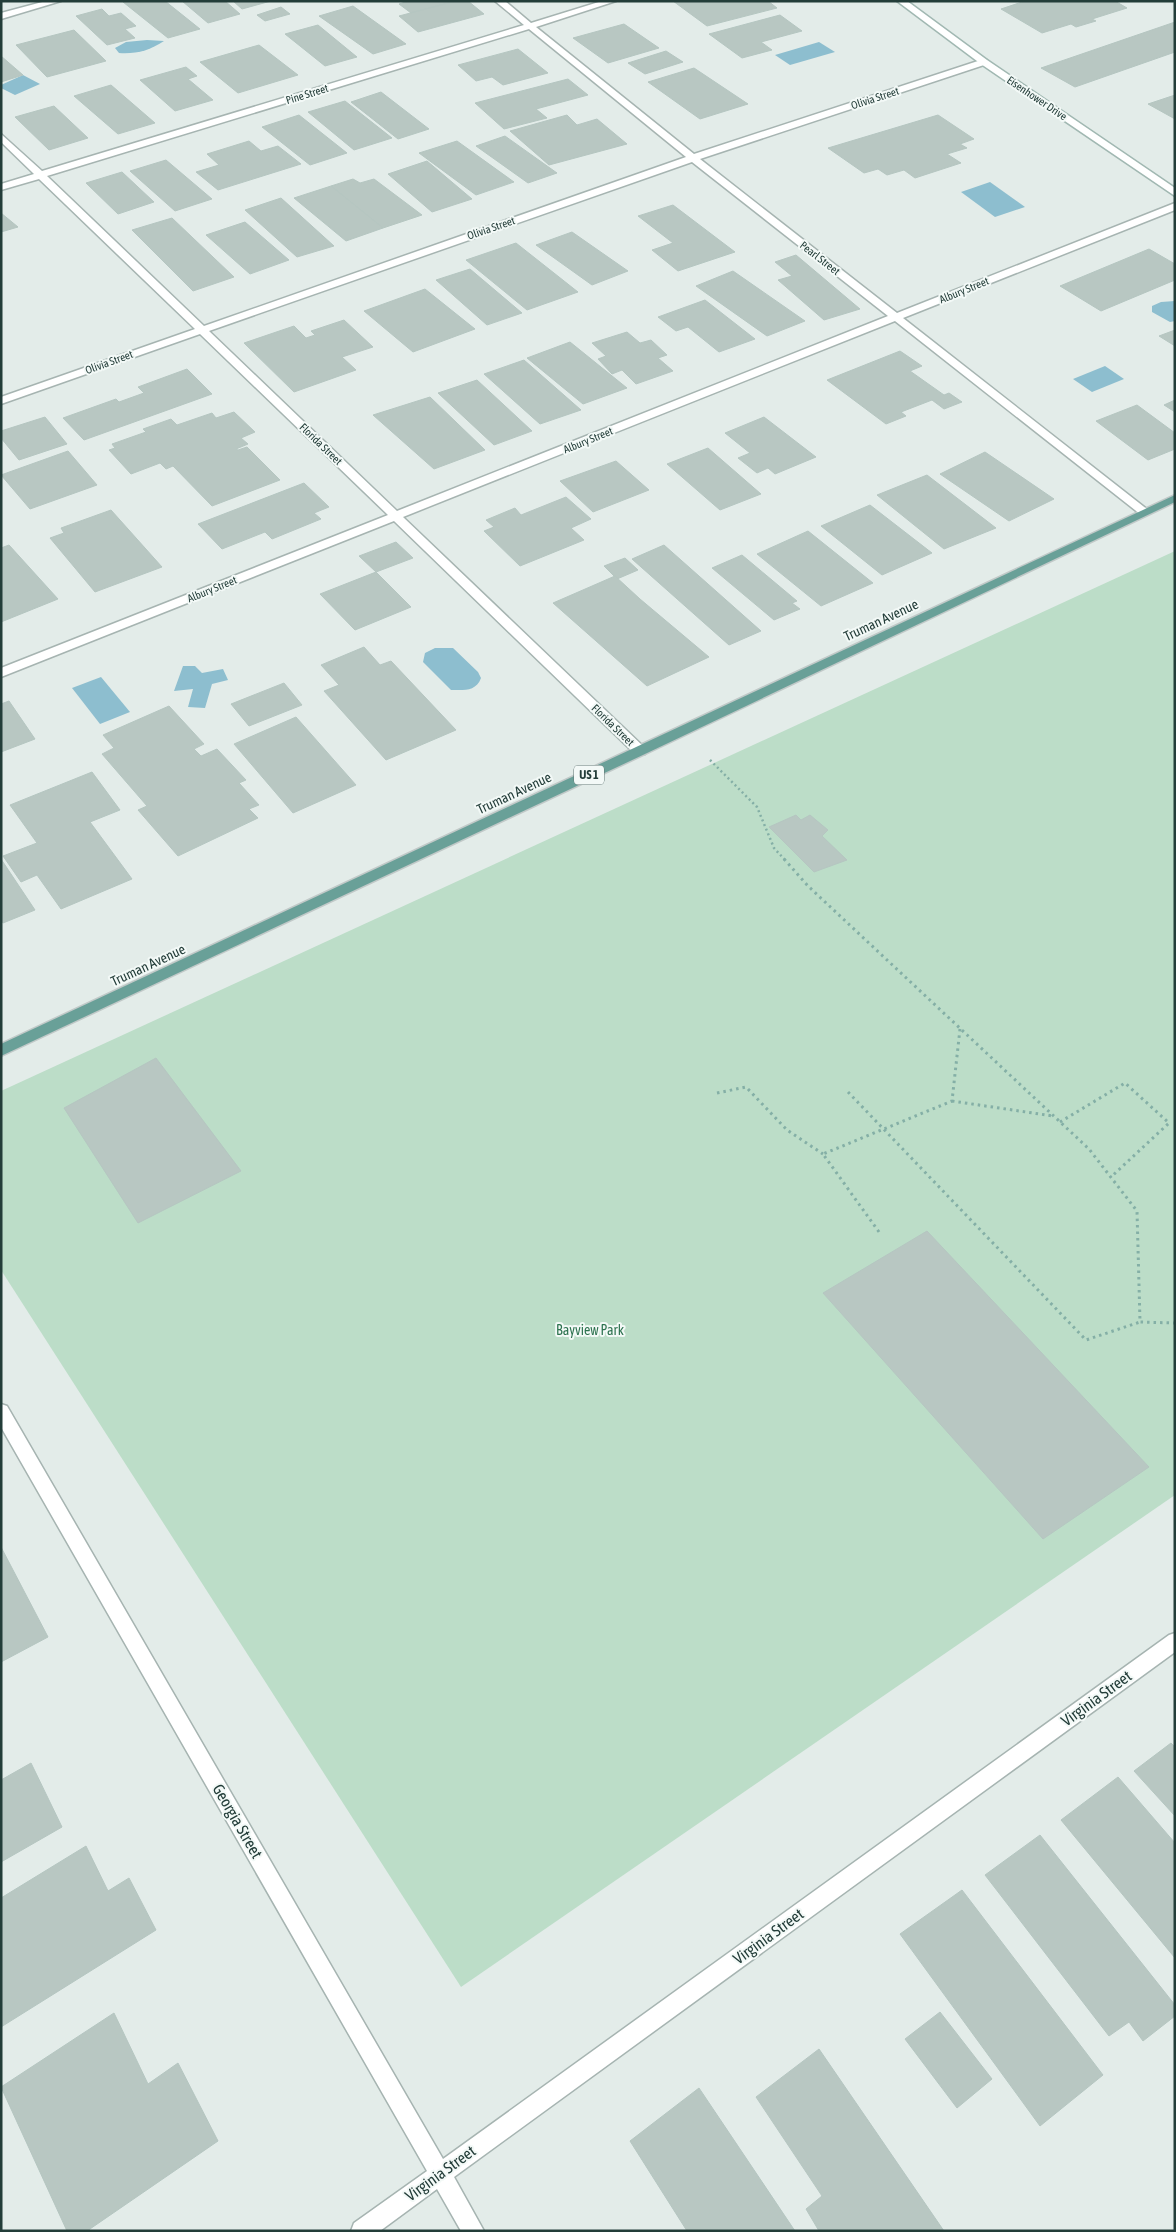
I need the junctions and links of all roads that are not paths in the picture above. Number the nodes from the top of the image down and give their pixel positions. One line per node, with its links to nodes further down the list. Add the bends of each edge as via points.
1 (57, 1): 5 (street)
2 (499, 1): 6 (street, Pearl Street)
3 (612, 1): 6 (street, Pine Street)
4 (901, 1): 7 (street, Eisenhower Drive)
5 (1, 16)
6 (531, 26): 9 (street, Pearl Street); 10 (street, Pine Street)
7 (984, 62): 9 (street, Olivia Street); 12 (street, Eisenhower Drive)
8 (1, 137): 10 (street, Florida Street)
9 (693, 158): 14 (street, Pearl Street); 15 (street, Olivia Street)
10 (39, 176): 11 (street, Pine Street); 15 (street, Florida Street)
11 (1, 187)
12 (1175, 193)
13 (1175, 206): 14 (street, Albury Street)
14 (895, 318): 18 (street, Pearl Street); 19 (street, Albury Street)
15 (203, 329): 16 (street, Olivia Street); 19 (street, Florida Street)
16 (1, 401)
17 (1175, 498): 18 (main road, Truman Avenue / US 1)
18 (1144, 512): 21 (main road, Truman Avenue / US 1)
19 (396, 516): 20 (street, Albury Street); 21 (street, Florida Street)
20 (1, 673)
21 (640, 751): 22 (main road, Truman Avenue / US 1)
22 (1, 1050)
23 (1, 1411): 25 (street, Georgia Street)
24 (1175, 1641): 25 (street, Virginia Street)
25 (440, 2172): 26 (street, Virginia Street); 27 (street, Georgia Street)
26 (362, 2231)
27 (473, 2231)

